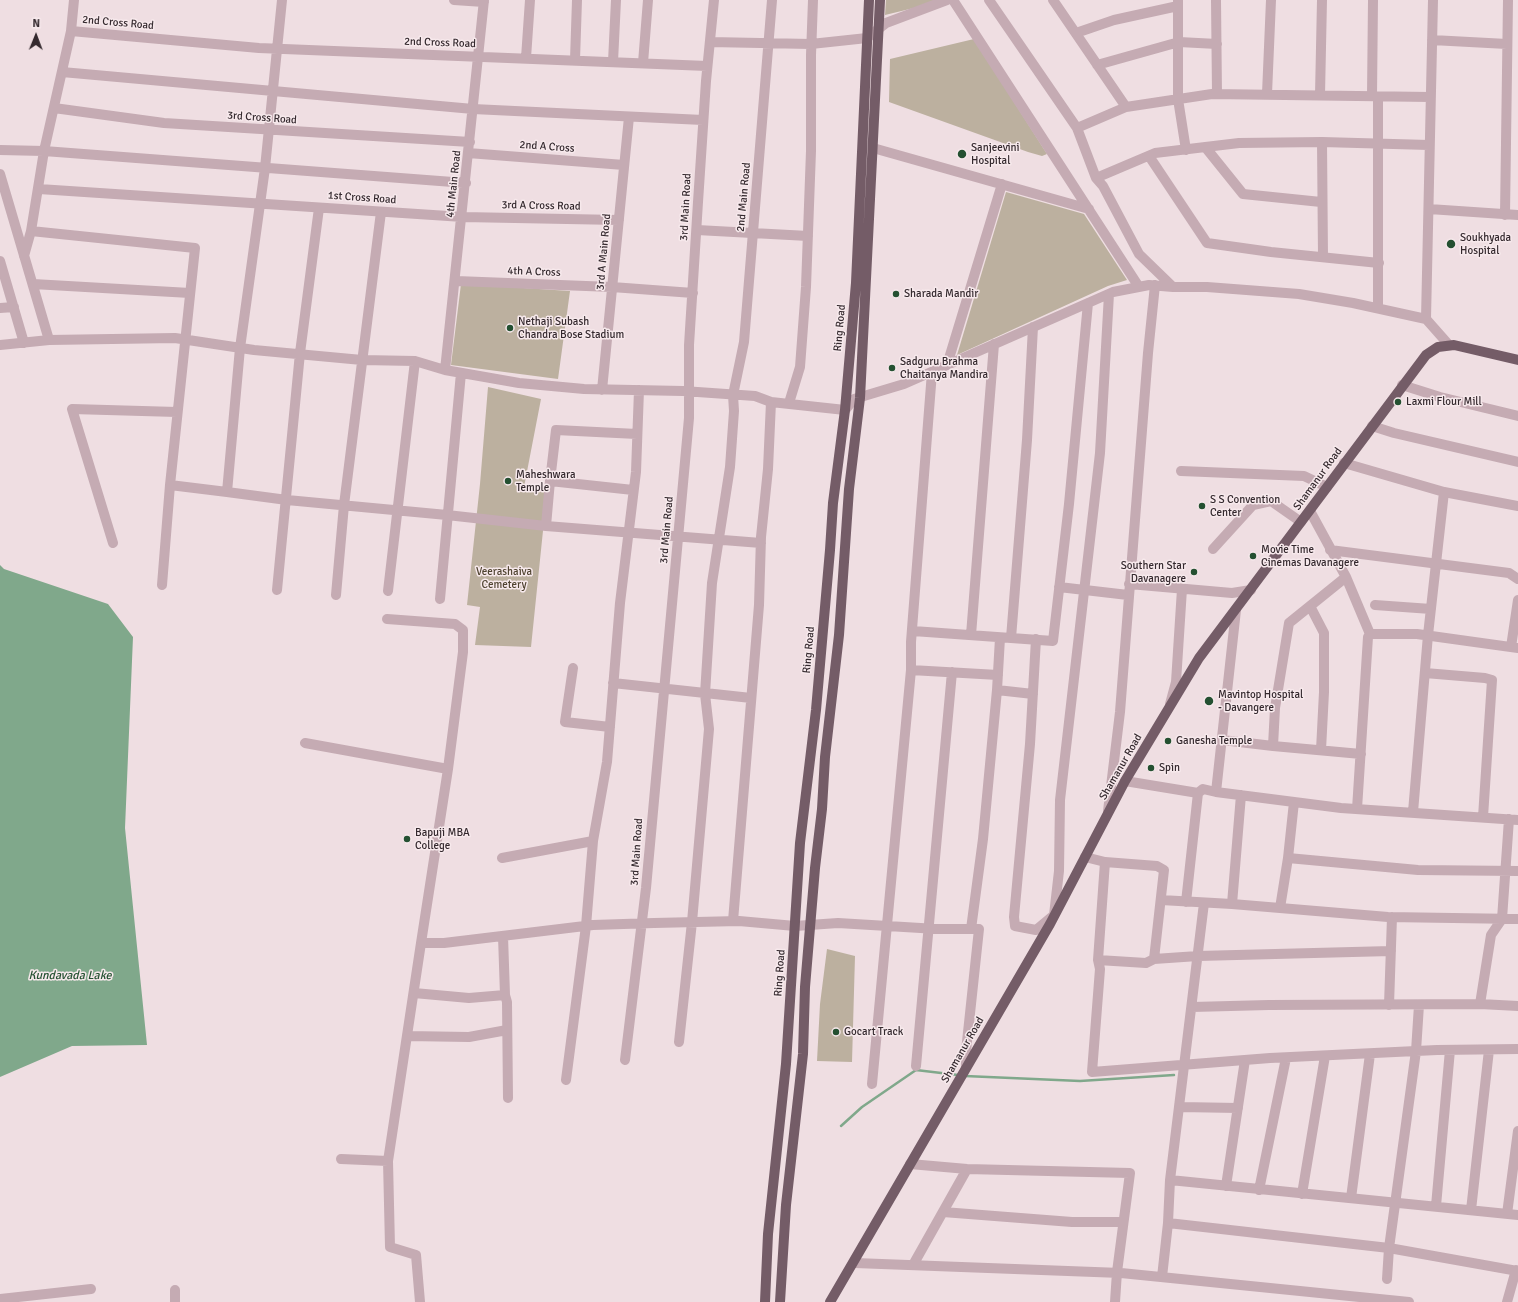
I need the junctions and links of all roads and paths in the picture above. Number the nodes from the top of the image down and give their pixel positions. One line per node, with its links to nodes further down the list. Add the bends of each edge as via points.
1 (74, 0): 26 (street)
2 (282, 0): 36 (street)
3 (454, 0): 22 (street)
4 (530, 0): 38 (street)
5 (577, 0): 39 (street)
6 (616, 0): 40 (street)
7 (648, 0): 41 (street)
8 (714, 0): 30 (street, 3rd Main Road)
9 (772, 0): 31 (street, 2nd Main Road)
10 (813, 0): 33 (street)
11 (869, 0): 28 (main road, Ring Road)
12 (880, 0): 25 (main road, Ring Road)
13 (947, 0): 25 (street)
14 (954, 0): 80 (street)
15 (989, 0): 57 (street)
16 (1216, 0): 34 (street)
17 (1271, 0): 47 (street)
18 (1322, 0): 48 (street)
19 (1373, 0): 49 (street)
20 (1433, 0): 29 (street)
21 (1508, 0): 35 (street)
22 (484, 1): 37 (street, 4th Main Road)
23 (1057, 1): 27 (street)
24 (1178, 3): 27 (street); 32 (street)
25 (880, 28): 28 (street); 63 (main road, Ring Road)
26 (71, 31): 36 (street, 2nd Cross Road); 44 (street, 2nd Cross Road)
27 (1076, 33): 42 (street)
28 (867, 38): 33 (street); 133 (main road, Ring Road, via 856,283)
29 (1432, 40): 35 (street); 50 (street)
30 (710, 42): 31 (street); 43 (street, 3rd Main Road)
31 (769, 42): 33 (street); 89 (street, 2nd Main Road)
32 (1179, 42): 34 (street); 42 (street); 51 (street)
33 (811, 44): 90 (street)
34 (1217, 44): 46 (street)
35 (1507, 44): 83 (street)
36 (278, 49): 37 (street, 2nd Cross Road); 45 (street)
37 (478, 56): 38 (street, 2nd Cross Road); 54 (street, 4th Main Road)
38 (526, 58): 39 (street, 2nd Cross Road)
39 (575, 60): 40 (street, 2nd Cross Road)
40 (613, 62): 41 (street, 2nd Cross Road)
41 (643, 63): 43 (street, 2nd Cross Road)
42 (1097, 65): 52 (street)
43 (708, 66): 56 (street, 3rd Main Road)
44 (62, 72): 45 (street); 53 (street, 2nd Cross Road)
45 (273, 92): 54 (street); 58 (street)
46 (1217, 94): 47 (street); 51 (street)
47 (1267, 94): 48 (street)
48 (1320, 95): 49 (street)
49 (1375, 97): 50 (street); 61 (street)
50 (1430, 97): 62 (street)
51 (1178, 99): 52 (street); 66 (street)
52 (1126, 107): 57 (street)
53 (54, 108): 58 (street, 3rd Cross Road, via 164,123); 67 (street, 2nd Cross Road)
54 (473, 109): 55 (street); 59 (street, 4th Main Road)
55 (629, 117): 56 (street); 70 (street, 3rd A Main Road)
56 (704, 120): 87 (street, 3rd Main Road)
57 (1077, 128): 73 (street)
58 (269, 130): 59 (street, 3rd Cross Road); 71 (street)
59 (470, 142): 68 (street, 4th Main Road)
60 (1322, 142): 61 (street); 64 (street, via 1239,143); 77 (street)
61 (1378, 144): 62 (street); 93 (street)
62 (1429, 145): 81 (street)
63 (873, 148): 75 (street); 130 (main road, Ring Road)
64 (1206, 148): 66 (street); 77 (street, via 1242,194)
65 (0, 150): 67 (street)
66 (1186, 150): 69 (street, via 1155,153)
67 (44, 151): 71 (street); 76 (street, 2nd Cross Road)
68 (468, 153): 70 (street, 2nd A Cross); 74 (street, 4th Main Road)
69 (1149, 156): 73 (street); 92 (street, via 1207,243)
70 (624, 165): 86 (street, 3rd A Main Road)
71 (265, 168): 74 (street); 78 (street)
72 (0, 174): 91 (street)
73 (1096, 178): 100 (street, via 1103,186 1139,254)
74 (466, 183): 85 (street, 4th Main Road)
75 (1002, 184): 80 (street); 121 (street)
76 (39, 189): 78 (street, 1st Cross Road); 88 (street, 2nd Cross Road)
77 (1321, 202): 92 (street)
78 (260, 204): 79 (street, 1st Cross Road); 116 (street)
79 (319, 208): 82 (street, 1st Cross Road); 117 (street)
80 (1089, 209): 99 (street)
81 (1429, 209): 83 (street); 108 (street)
82 (381, 212): 85 (street, 1st Cross Road); 118 (street)
83 (1506, 215): 84 (street)
84 (1518, 216)
85 (463, 217): 86 (street, 3rd A Cross Road); 95 (street, 4th Main Road)
86 (619, 220): 98 (street, 3rd A Main Road)
87 (697, 230): 89 (street); 102 (street, 3rd Main Road)
88 (31, 231): 91 (street, 2nd Cross Road); 101 (street, via 195,248)
89 (753, 232): 90 (street); 129 (street, 2nd Main Road, via 744,342)
90 (808, 236): 132 (street, via 800,367)
91 (24, 256): 96 (street)
92 (1323, 257): 93 (street)
93 (1379, 263): 107 (street)
94 (1, 265): 105 (street)
95 (456, 281): 98 (street, 4th A Cross); 122 (street, 4th Main Road)
96 (33, 284): 101 (street); 110 (street)
97 (1155, 285): 99 (street); 100 (street); 165 (street)
98 (612, 287): 102 (street, 4th A Cross); 126 (street, 3rd A Main Road)
99 (1139, 287): 103 (street)
100 (1173, 287): 107 (street, via 1299,294)
101 (190, 293): 111 (street)
102 (693, 293): 128 (street, 3rd Main Road)
103 (1110, 294): 104 (street); 170 (street, via 1100,452)
104 (1088, 303): 109 (street); 167 (street)
105 (14, 307): 106 (street); 112 (street)
106 (0, 308)
107 (1378, 308): 108 (street)
108 (1426, 319): 115 (street)
109 (1033, 327): 113 (street); 187 (street)
110 (49, 340): 111 (street); 112 (street)
111 (186, 340): 116 (street); 134 (street)
112 (24, 343): 114 (street)
113 (994, 344): 121 (street); 184 (street)
114 (0, 345)
115 (1449, 346): 119 (main road, Shamanur Road, via 1462,346); 125 (main road, Shamanur Road, via 1438,347 1426,355)
116 (240, 348): 117 (street); 145 (street)
117 (300, 353): 118 (street); 147 (street)
118 (362, 360): 120 (street); 148 (street)
119 (1518, 360)
120 (415, 361): 122 (street); 150 (street)
121 (947, 365): 123 (street)
122 (445, 370): 124 (street)
123 (932, 372): 130 (street); 182 (street)
124 (461, 373): 126 (street, via 519,383); 152 (street)
125 (1402, 385): 135 (street); 136 (main road, Shamanur Road)
126 (602, 390): 127 (street)
127 (639, 390): 128 (street); 137 (street)
128 (688, 392): 129 (street); 156 (street, 3rd Main Road, via 689,418)
129 (733, 395): 131 (street, via 755,396); 157 (street, 2nd Main Road, via 730,467)
130 (860, 398): 133 (street, via 854,400); 240 (main road, Ring Road, via 849,489 839,636 825,757)
131 (770, 402): 132 (street); 159 (street, via 768,469)
132 (789, 403): 133 (street)
133 (845, 410): 239 (main road, Ring Road, via 833,503 816,710 800,843)
134 (177, 412): 142 (street); 158 (street, via 72,409)
135 (1518, 416)
136 (1372, 426): 138 (street); 139 (main road, Shamanur Road)
137 (637, 434): 141 (street, via 556,430); 144 (street)
138 (1518, 462)
139 (1344, 463): 143 (main road, Shamanur Road); 146 (street)
140 (1181, 472): 143 (street, via 1304,476)
141 (550, 481): 144 (street); 154 (street)
142 (170, 485): 145 (street); 166 (street)
143 (1327, 487): 151 (main road, Shamanur Road)
144 (633, 490): 155 (street)
145 (227, 492): 147 (street)
146 (1444, 492): 149 (street); 162 (street)
147 (287, 500): 148 (street); 169 (street)
148 (344, 505): 150 (street); 173 (street)
149 (1518, 506)
150 (396, 510): 152 (street); 172 (street)
151 (1310, 511): 153 (main road, Shamanur Road); 161 (street)
152 (447, 515): 154 (street); 175 (street)
153 (1301, 522): 160 (street, via 1272,501 1253,505); 171 (main road, Shamanur Road)
154 (546, 526): 155 (street)
155 (628, 532): 156 (street); 195 (street)
156 (678, 536): 157 (street); 196 (street, 3rd Main Road, via 669,649)
157 (718, 539): 159 (street); 198 (street, 2nd Main Road, via 712,583)
158 (113, 543)
159 (761, 543): 200 (street)
160 (1213, 549)
161 (1330, 550): 162 (street); 163 (street)
162 (1436, 564): 164 (street, via 1509,573); 179 (street)
163 (1346, 577): 178 (street); 183 (street)
164 (1518, 579)
165 (1129, 584): 168 (street); 174 (street)
166 (162, 585)
167 (1059, 587): 170 (street); 188 (street, via 1053,641)
168 (1182, 589): 171 (street, via 1232,593); 201 (street, via 1176,682)
169 (277, 590)
170 (1083, 590): 174 (street); 231 (street, via 1060,800 1059,871)
171 (1251, 590): 180 (main road, Shamanur Road)
172 (388, 591)
173 (336, 595)
174 (1128, 595): 216 (street, via 1120,712)
175 (440, 599)
176 (1518, 600): 189 (street)
177 (1375, 605): 179 (street)
178 (1310, 606): 205 (street, via 1289,623 1275,708); 206 (street, via 1324,633)
179 (1431, 609): 185 (street)
180 (1236, 610): 201 (main road, Shamanur Road, via 1199,658); 203 (street)
181 (387, 619): 208 (street, via 455,624 463,630 464,652)
182 (913, 631): 184 (street); 191 (street)
183 (1370, 634): 185 (street); 207 (street)
184 (971, 635): 186 (street)
185 (1428, 635): 189 (street); 193 (street)
186 (1000, 638): 187 (street); 194 (street)
187 (1011, 638): 188 (street)
188 (1036, 639): 199 (street)
189 (1514, 647)
190 (573, 668): 202 (street, via 565,722)
191 (911, 670): 192 (street); 241 (street)
192 (952, 672): 194 (street); 242 (street)
193 (1425, 673): 215 (street); 217 (street, via 1492,680)
194 (998, 675): 197 (street)
195 (613, 683): 196 (street); 202 (street)
196 (663, 688): 198 (street); 237 (street, 3rd Main Road, via 661,738)
197 (998, 690): 199 (street); 243 (street)
198 (705, 694): 200 (street); 236 (street, 2nd Main Road, via 709,729)
199 (1033, 694): 231 (street, via 1015,926 1036,930)
200 (751, 698): 235 (street)
201 (1168, 711): 209 (main road, Shamanur Road)
202 (610, 727): 219 (street, via 607,762)
203 (1222, 740): 205 (street); 210 (street)
204 (305, 743): 208 (street)
205 (1274, 746): 206 (street)
206 (1321, 750): 207 (street)
207 (1361, 754): 214 (street)
208 (448, 769): 245 (street)
209 (1125, 781): 211 (street); 216 (main road, Shamanur Road)
210 (1216, 792): 211 (street, via 1203,789); 212 (street)
211 (1198, 793): 227 (street)
212 (1241, 795): 213 (street); 229 (street)
213 (1294, 802): 214 (street); 222 (street)
214 (1357, 809): 215 (street)
215 (1413, 812): 217 (street)
216 (1108, 814): 220 (main road, Shamanur Road)
217 (1483, 817): 218 (street)
218 (1514, 820): 224 (street)
219 (593, 841): 221 (street); 238 (street)
220 (1085, 857): 223 (street); 231 (main road, Shamanur Road)
221 (502, 858)
222 (1288, 858): 224 (street, via 1418,870); 230 (street)
223 (1105, 862): 226 (street, via 1157,866 1164,870); 249 (street)
224 (1506, 870): 225 (street); 233 (street)
225 (1518, 871)
226 (1161, 900): 227 (street); 248 (street)
227 (1186, 902): 228 (street)
228 (1204, 903): 229 (street); 247 (street)
229 (1232, 904): 230 (street)
230 (1280, 908): 232 (street)
231 (1054, 915): 271 (main road, Shamanur Road)
232 (1392, 917): 233 (street); 246 (street)
233 (1502, 919): 234 (street); 252 (street, via 1491,934)
234 (1518, 919)
235 (733, 921): 236 (street); 239 (street)
236 (692, 922): 237 (street); 259 (street, 2nd Main Road)
237 (642, 923): 238 (street); 267 (street, 3rd Main Road)
238 (586, 926): 244 (street); 272 (street)
239 (795, 926): 240 (street); 308 (main road, Ring Road)
240 (812, 926): 241 (street, via 838,922); 309 (main road, Ring Road, via 803,1054 786,1205)
241 (888, 926): 242 (street); 273 (street)
242 (929, 928): 243 (street); 270 (street)
243 (971, 929): 271 (street, via 979,929)
244 (503, 936): 245 (street); 251 (street)
245 (421, 943): 250 (street)
246 (1391, 951): 247 (street); 253 (street)
247 (1198, 956): 248 (street); 256 (street)
248 (1154, 959): 249 (street, via 1146,963)
249 (1098, 960): 269 (street, via 1100,969 1092,1072)
250 (414, 993): 251 (street, via 469,998); 258 (street)
251 (505, 996): 257 (street)
252 (1480, 1004): 254 (street); 255 (street)
253 (1389, 1005): 254 (street); 256 (street)
254 (1419, 1005): 263 (street)
255 (1518, 1006)
256 (1192, 1007): 269 (street)
257 (507, 1030): 258 (street, via 469,1037); 274 (street)
258 (407, 1036): 279 (street)
259 (679, 1042)
260 (1518, 1049): 262 (street)
261 (1450, 1050): 262 (street); 263 (street); 289 (street)
262 (1489, 1050): 290 (street)
263 (1416, 1051): 264 (street); 288 (street)
264 (1370, 1054): 265 (street); 287 (street)
265 (1325, 1056): 266 (street); 286 (street)
266 (1286, 1058): 268 (street); 285 (street)
267 (625, 1060)
268 (1245, 1060): 269 (street); 276 (street)
269 (1185, 1065): 275 (street)
270 (916, 1066)
271 (963, 1072): 280 (main road, Shamanur Road)
272 (566, 1080)
273 (872, 1084)
274 (508, 1098)
275 (1180, 1106): 276 (street); 283 (street)
276 (1238, 1108): 284 (street)
277 (1518, 1131): 282 (street)
278 (341, 1159): 279 (street)
279 (388, 1161): 307 (street, via 390,1247 416,1255)
280 (910, 1164): 281 (street); 297 (main road, Shamanur Road)
281 (967, 1170): 291 (street); 294 (street, via 1130,1173)
282 (1515, 1176): 292 (street)
283 (1170, 1180): 284 (street); 295 (street)
284 (1226, 1186): 285 (street)
285 (1259, 1190): 286 (street)
286 (1302, 1194): 287 (street)
287 (1350, 1198): 288 (street)
288 (1396, 1202): 289 (street); 296 (street)
289 (1436, 1206): 290 (street)
290 (1471, 1210): 292 (street)
291 (943, 1212): 294 (street, via 1072,1222); 298 (street)
292 (1507, 1214): 293 (street)
293 (1518, 1215)
294 (1123, 1222): 300 (street)
295 (1168, 1223): 296 (street); 301 (street)
296 (1389, 1248): 299 (street); 302 (street)
297 (855, 1263): 298 (street); 310 (main road, Shamanur Road)
298 (914, 1265): 300 (street)
299 (1517, 1270): 313 (street)
300 (1117, 1272): 301 (street); 311 (street)
301 (1162, 1277): 312 (street)
302 (1387, 1279)
303 (91, 1289): 305 (street)
304 (175, 1290): 306 (street)
305 (0, 1299)
306 (175, 1302)
307 (420, 1302)
308 (764, 1302)
309 (780, 1302)
310 (830, 1302)
311 (1115, 1302)
312 (1409, 1302)
313 (1507, 1302)

